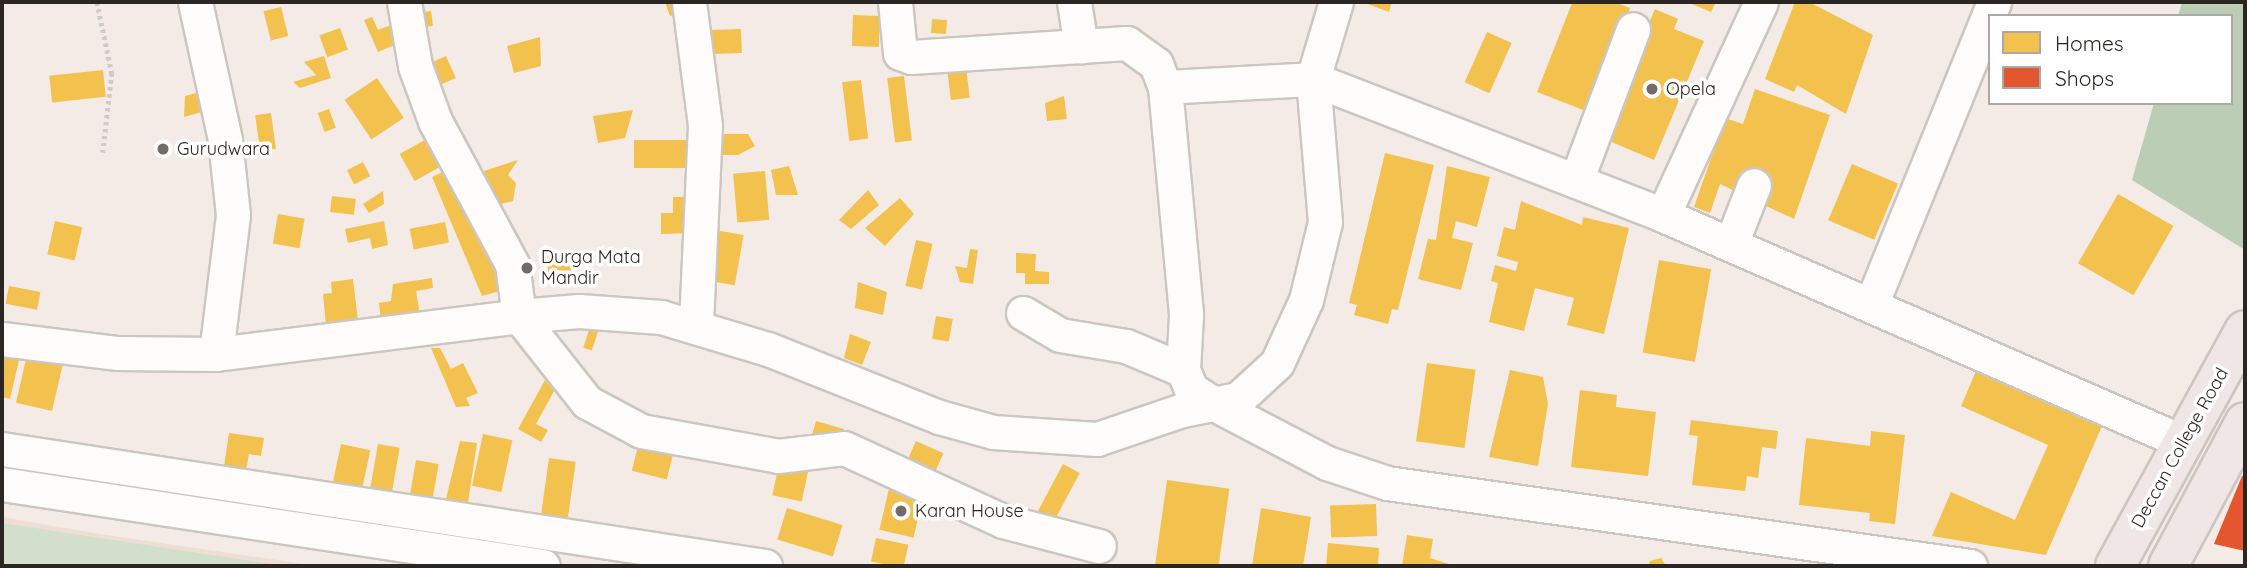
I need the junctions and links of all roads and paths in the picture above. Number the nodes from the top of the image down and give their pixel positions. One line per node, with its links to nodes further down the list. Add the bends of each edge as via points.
1 (97, 2): 14 (path, via 112,73)
2 (195, 2): 25 (street, via 225,140 233,215)
3 (404, 2): 21 (street, via 415,66 435,121 512,264)
4 (689, 2): 22 (street, via 705,126)
5 (895, 2): 11 (street, via 900,53 911,57)
6 (1074, 2): 11 (street)
7 (1336, 2): 12 (street)
8 (1761, 2): 17 (street)
9 (1988, 17): 19 (street)
10 (1633, 29): 15 (street)
11 (1081, 46): 13 (street, via 1126,43 1144,51)
12 (1313, 79): 13 (street); 15 (street); 27 (street, via 1325,222 1306,300 1266,379 1238,399)
13 (1165, 87): 26 (street, via 1186,315)
14 (103, 152)
15 (1576, 181): 17 (street)
16 (1754, 186): 18 (street)
17 (1663, 215): 18 (street)
18 (1731, 244): 19 (street)
19 (1871, 305): 29 (street)
20 (1023, 313): 26 (street, via 1060,335 1126,346)
21 (519, 316): 22 (street, via 647,316); 25 (street); 32 (street, via 587,402 641,431 778,456 844,448 1003,521)
22 (696, 327): 27 (street, via 993,432 1097,439)
23 (2245, 330): 29 (main road, Deccan College Road)
24 (2, 340): 25 (street, via 118,353)
25 (216, 354)
26 (1183, 370): 27 (street, via 1191,389)
27 (1216, 405): 35 (street, via 1327,463 1387,483)
28 (2245, 422): 37 (main road)
29 (2183, 442): 36 (main road, Deccan College Road)
30 (2, 449): 34 (street)
31 (2, 484): 33 (street)
32 (1099, 545)
33 (543, 566)
34 (765, 566)
35 (1970, 566)
36 (2115, 566)
37 (2168, 566)

